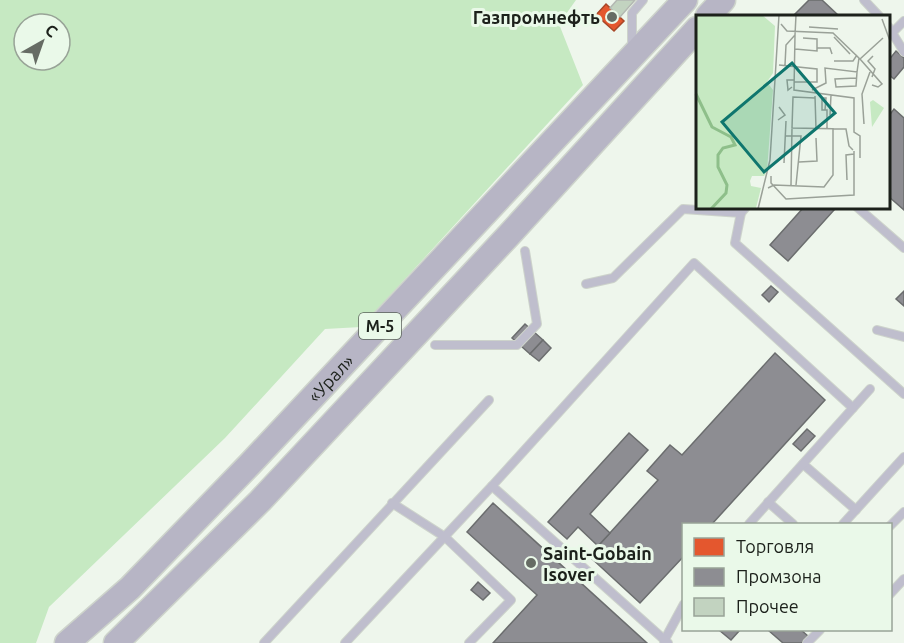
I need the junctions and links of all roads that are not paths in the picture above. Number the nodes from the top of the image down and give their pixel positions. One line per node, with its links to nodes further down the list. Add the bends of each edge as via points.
1 (643, 0): 11 (lane, via 632,13)
2 (685, 0): 11 (main road, «Урал» / М-5)
3 (723, 0): 5 (main road)
4 (864, 0): 6 (lane)
5 (709, 15)
6 (878, 15)
7 (904, 21): 9 (lane)
8 (696, 29): 42 (main road, «Урал» / М-5, via 260,501)
9 (889, 31): 10 (lane)
10 (904, 52)
11 (633, 57): 41 (main road, «Урал» / М-5, via 250,464 130,588)
12 (858, 208): 14 (lane)
13 (744, 210): 16 (lane, via 683,209 613,278); 21 (lane, via 735,243)
14 (904, 248)
15 (525, 251): 19 (lane, via 537,324 517,345)
16 (586, 284)
17 (877, 330): 18 (lane)
18 (904, 337)
19 (435, 345)
20 (870, 389): 23 (lane)
21 (904, 394)
22 (489, 400): 28 (lane)
23 (853, 408): 25 (lane); 26 (lane, via 694,263)
24 (904, 457): 29 (lane)
25 (803, 464): 27 (lane); 29 (lane)
26 (492, 486): 35 (lane); 40 (lane)
27 (768, 502): 31 (lane); 32 (lane)
28 (392, 503): 35 (lane); 43 (lane)
29 (856, 510): 33 (lane)
30 (904, 512): 34 (lane)
31 (751, 523)
32 (791, 523)
33 (845, 523)
34 (892, 525)
35 (445, 537): 44 (lane); 45 (lane, via 511,600)
36 (904, 579): 37 (lane)
37 (892, 593)
38 (682, 608): 40 (lane)
39 (819, 631): 46 (lane)
40 (666, 642)
41 (67, 643)
42 (116, 643)
43 (264, 643)
44 (345, 643)
45 (469, 643)
46 (807, 643)

